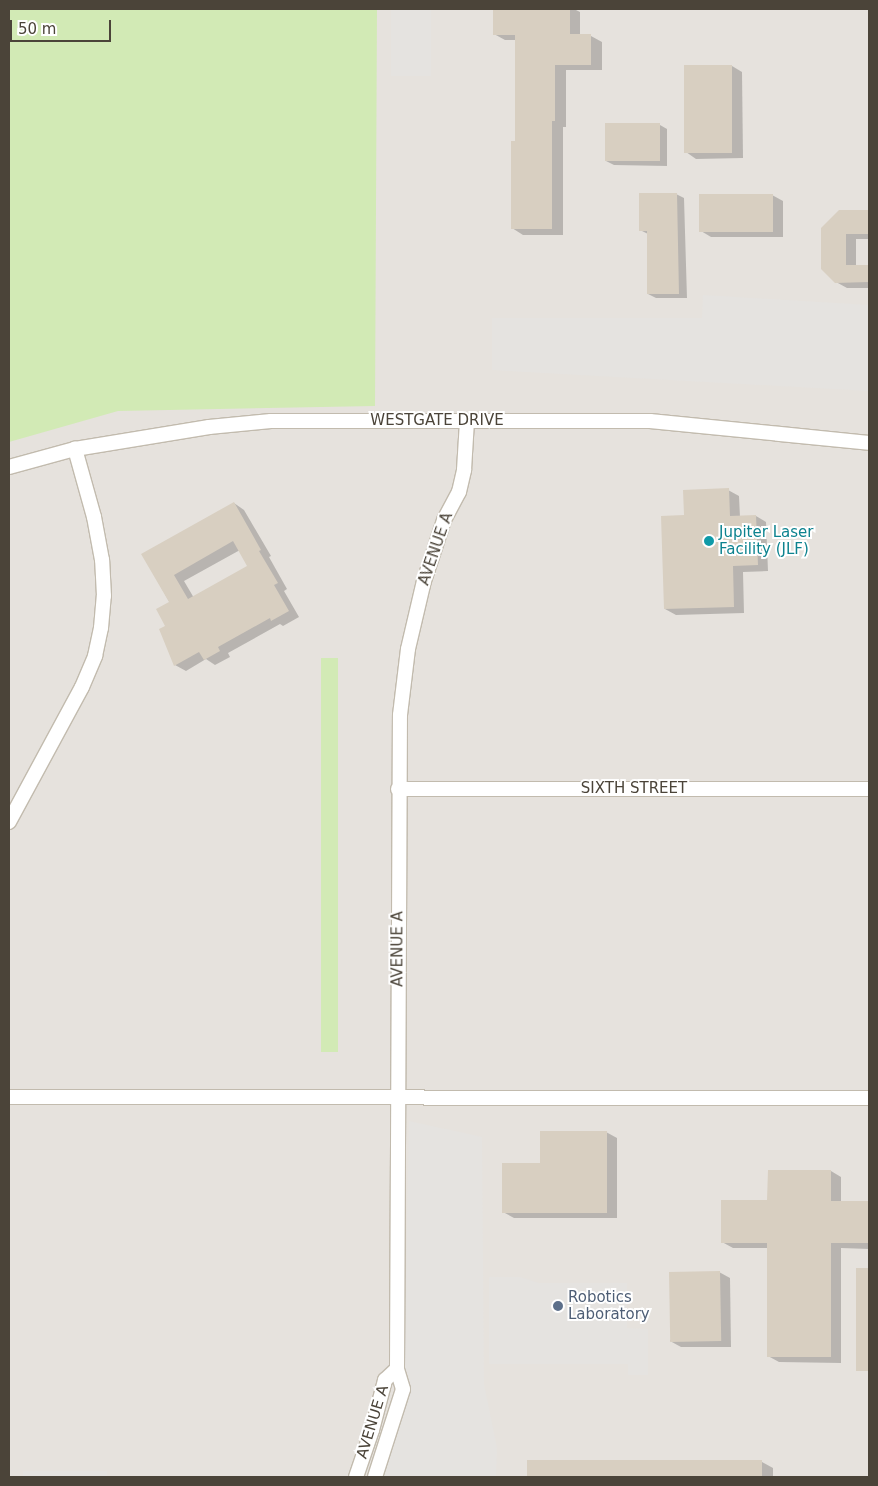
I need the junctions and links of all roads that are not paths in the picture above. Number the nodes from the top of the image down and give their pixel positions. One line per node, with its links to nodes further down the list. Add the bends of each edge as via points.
1 (467, 421): 2 (street, WESTGATE DRIVE, via 650,421); 3 (street, WESTGATE DRIVE, via 271,421 209,427); 6 (street, AVENUE A, via 464,470 459,492 444,520 424,581 408,649 400,715)
2 (869, 443)
3 (75, 449): 4 (street, WESTGATE DRIVE); 7 (street, via 102,560 104,596 101,628 95,656 82,687)
4 (9, 467)
5 (869, 788): 6 (street, SIXTH STREET)
6 (398, 790): 9 (street, AVENUE A)
7 (9, 822)
8 (9, 1097): 9 (street)
9 (397, 1098): 10 (street); 11 (street, AVENUE A)
10 (869, 1098)
11 (397, 1369): 12 (street, AVENUE A, via 385,1380); 13 (street, via 403,1389)
12 (356, 1477)
13 (375, 1477)

